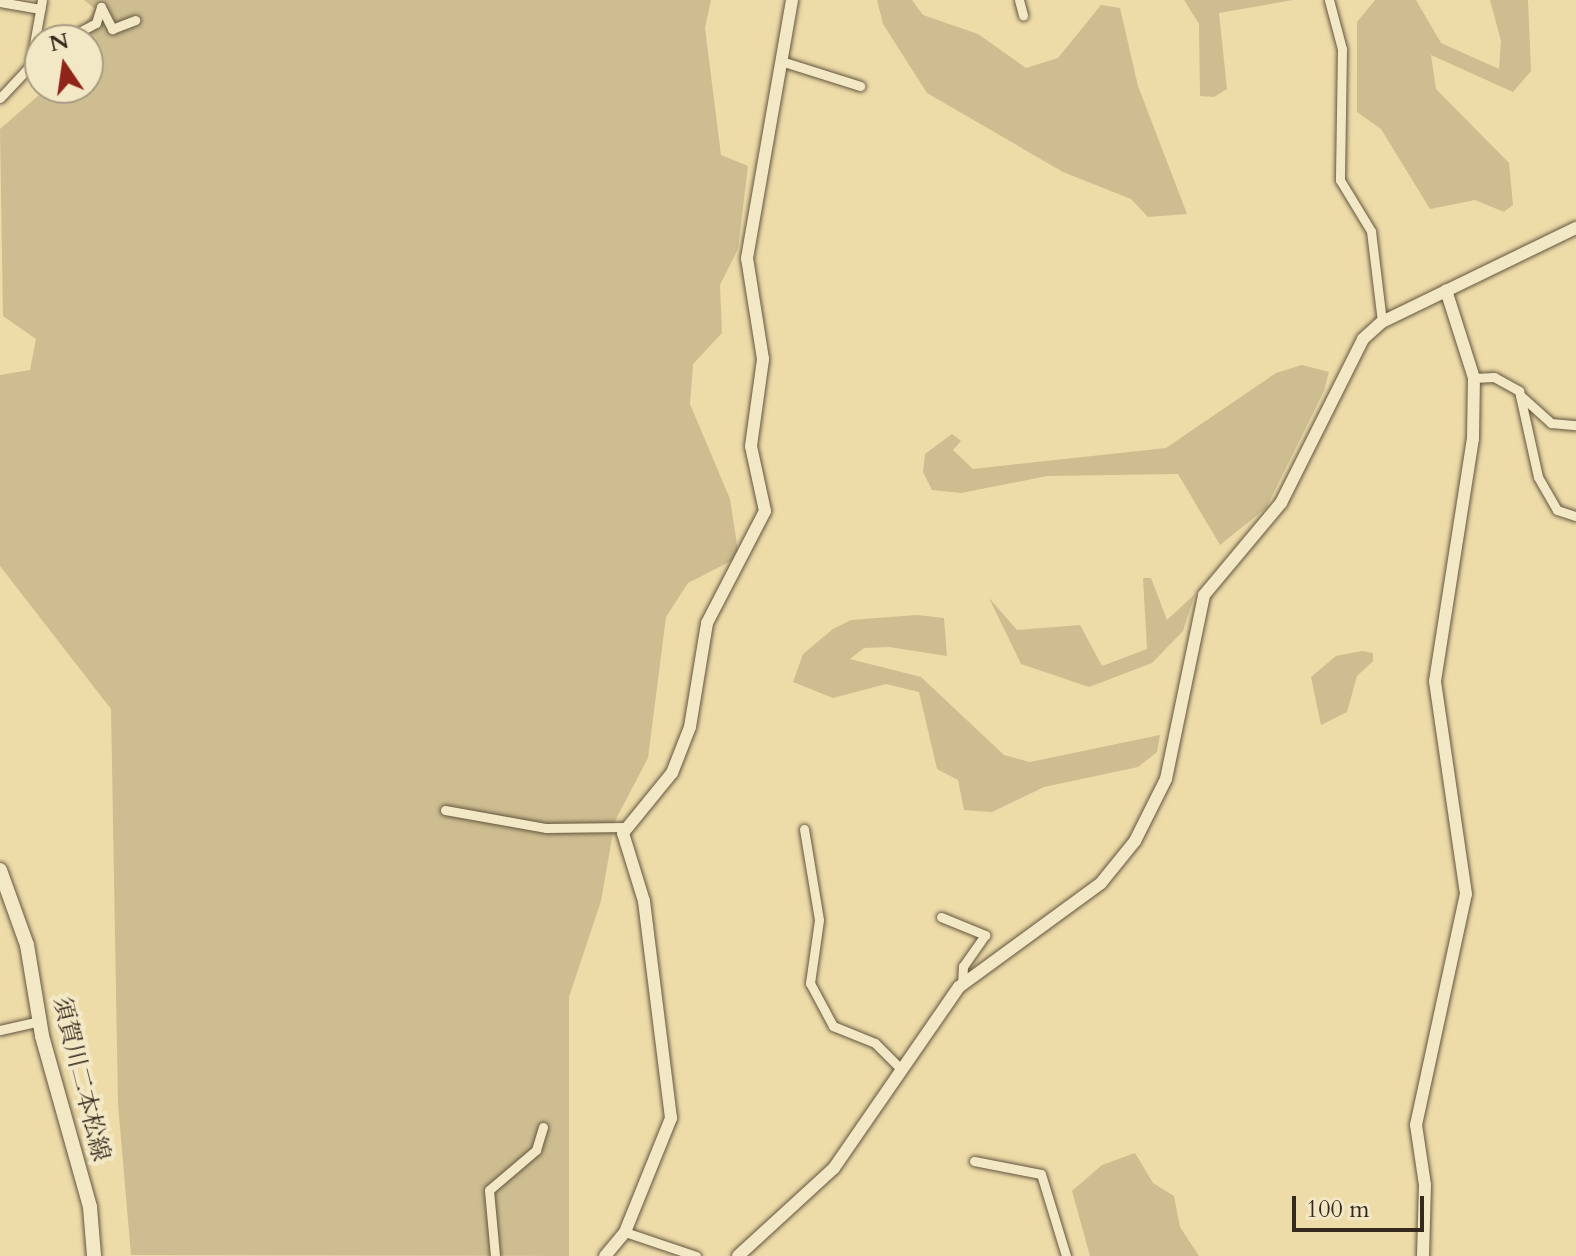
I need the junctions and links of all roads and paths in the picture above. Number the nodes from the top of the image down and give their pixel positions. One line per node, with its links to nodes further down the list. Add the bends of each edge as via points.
1 (792, 0): 9 (street)
2 (1019, 0): 6 (street)
3 (1329, 0): 15 (street, via 1342,49 1340,180 1371,231)
4 (0, 2): 5 (street)
5 (41, 5)
6 (1023, 15)
7 (135, 20): 8 (street, via 112,29 101,7)
8 (94, 24)
9 (784, 62): 11 (street); 21 (street, via 747,258 763,359 751,446 765,511 707,623 690,727 672,773)
10 (24, 75): 12 (street)
11 (860, 86)
12 (0, 98)
13 (1576, 228): 14 (street)
14 (1446, 290): 15 (street); 16 (street)
15 (1382, 322): 25 (street, via 1354,352 1281,503 1204,595 1166,779 1146,824 1101,883)
16 (1474, 378): 17 (street, via 1494,377); 38 (street, via 1473,439 1435,681 1466,894 1416,1125 1425,1185)
17 (1520, 395): 18 (street, via 1551,423); 19 (street, via 1538,477 1557,510)
18 (1576, 425)
19 (1576, 516)
20 (445, 810): 21 (street, via 546,828)
21 (625, 827): 31 (street, via 644,901 671,1118)
22 (804, 829): 28 (street, via 819,920 810,983 833,1026 875,1043)
23 (1, 875): 26 (main road, 須賀川二本松線, via 27,945)
24 (941, 917): 25 (street, via 985,935 963,966)
25 (962, 983): 28 (street)
26 (40, 1021): 27 (street); 32 (main road, 須賀川二本松線, via 88,1196)
27 (0, 1030)
28 (902, 1070): 36 (street, via 834,1168)
29 (543, 1127): 33 (street, via 536,1150 489,1190)
30 (974, 1161): 37 (street, via 1041,1174)
31 (625, 1232): 34 (street); 35 (street)
32 (94, 1256)
33 (495, 1256)
34 (605, 1256)
35 (696, 1256)
36 (738, 1256)
37 (1066, 1256)
38 (1423, 1256)

